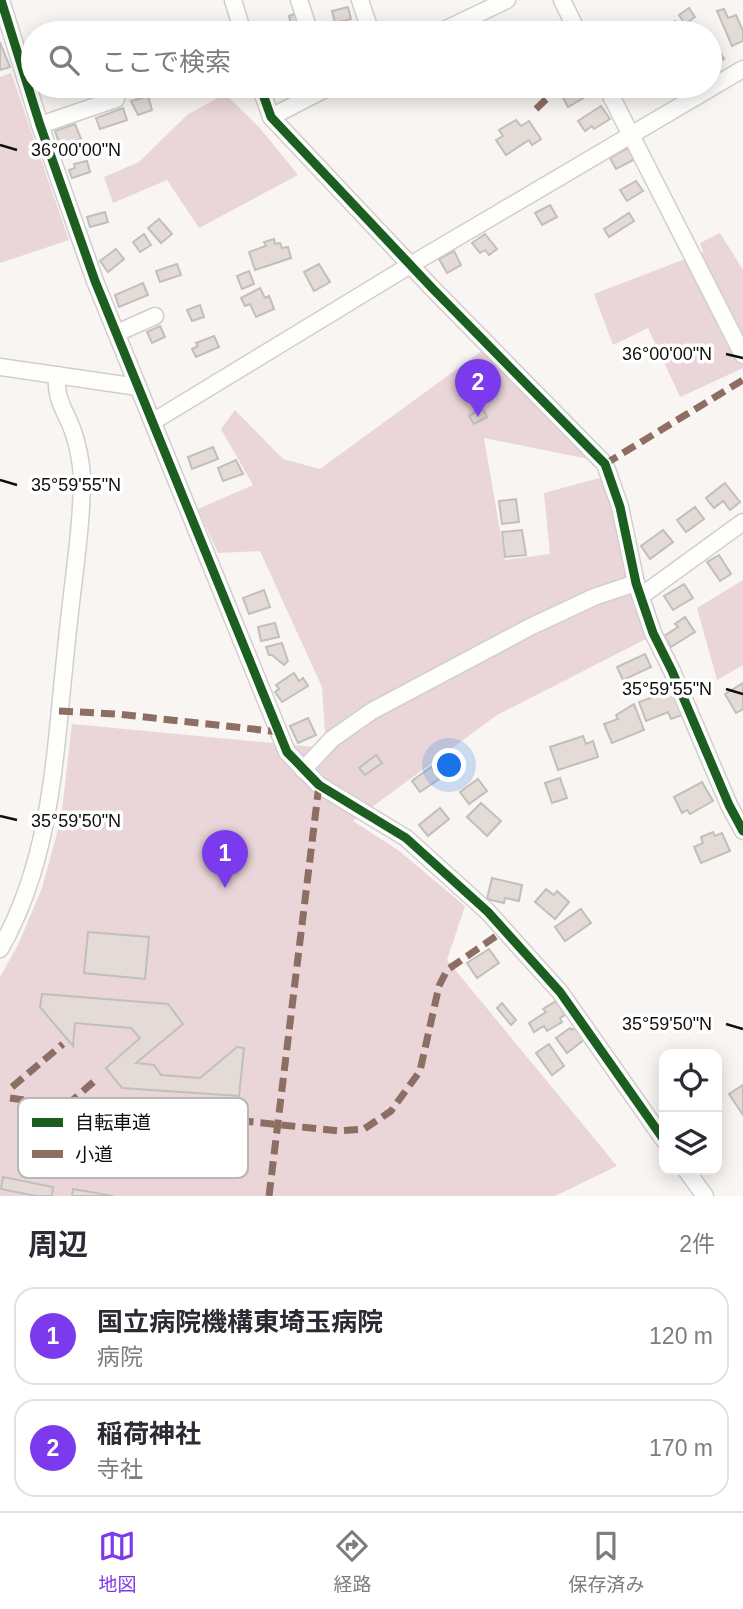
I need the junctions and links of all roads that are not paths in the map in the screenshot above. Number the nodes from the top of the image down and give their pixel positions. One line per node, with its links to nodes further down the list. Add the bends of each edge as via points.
1 (1, 0): 12 (street)
2 (233, 0): 7 (street)
3 (299, 0): 8 (street)
4 (360, 0): 9 (street)
5 (507, 0): 10 (street)
6 (562, 0): 11 (street)
7 (239, 21)
8 (306, 21)
9 (367, 21)
10 (463, 21)
11 (572, 21)
12 (21, 64)
13 (743, 69): 14 (street)
14 (722, 81)
15 (32, 98): 22 (street)
16 (264, 98): 21 (street)
17 (306, 98): 21 (street)
18 (612, 98): 23 (street)
19 (693, 98): 23 (street)
20 (116, 99): 22 (street)
21 (271, 117): 24 (street)
22 (40, 125): 26 (street)
23 (632, 134): 24 (street); 27 (street)
24 (412, 264): 31 (street); 33 (street, via 605,464 620,507)
25 (155, 316): 26 (street)
26 (117, 333): 30 (street)
27 (743, 355)
28 (0, 367): 29 (street)
29 (57, 374): 30 (street); 36 (street, via 58,401 74,433 82,472 78,536 46,825 24,900)
30 (138, 387): 31 (street)
31 (153, 422): 34 (street, via 288,752)
32 (743, 522): 33 (street)
33 (638, 590): 34 (street, via 594,597 372,711 332,739); 35 (street, via 653,634)
34 (303, 770): 37 (street, via 319,785 406,838 488,912 560,992)
35 (743, 831)
36 (0, 949)
37 (659, 1133)
38 (690, 1175): 39 (street)
39 (705, 1196)

